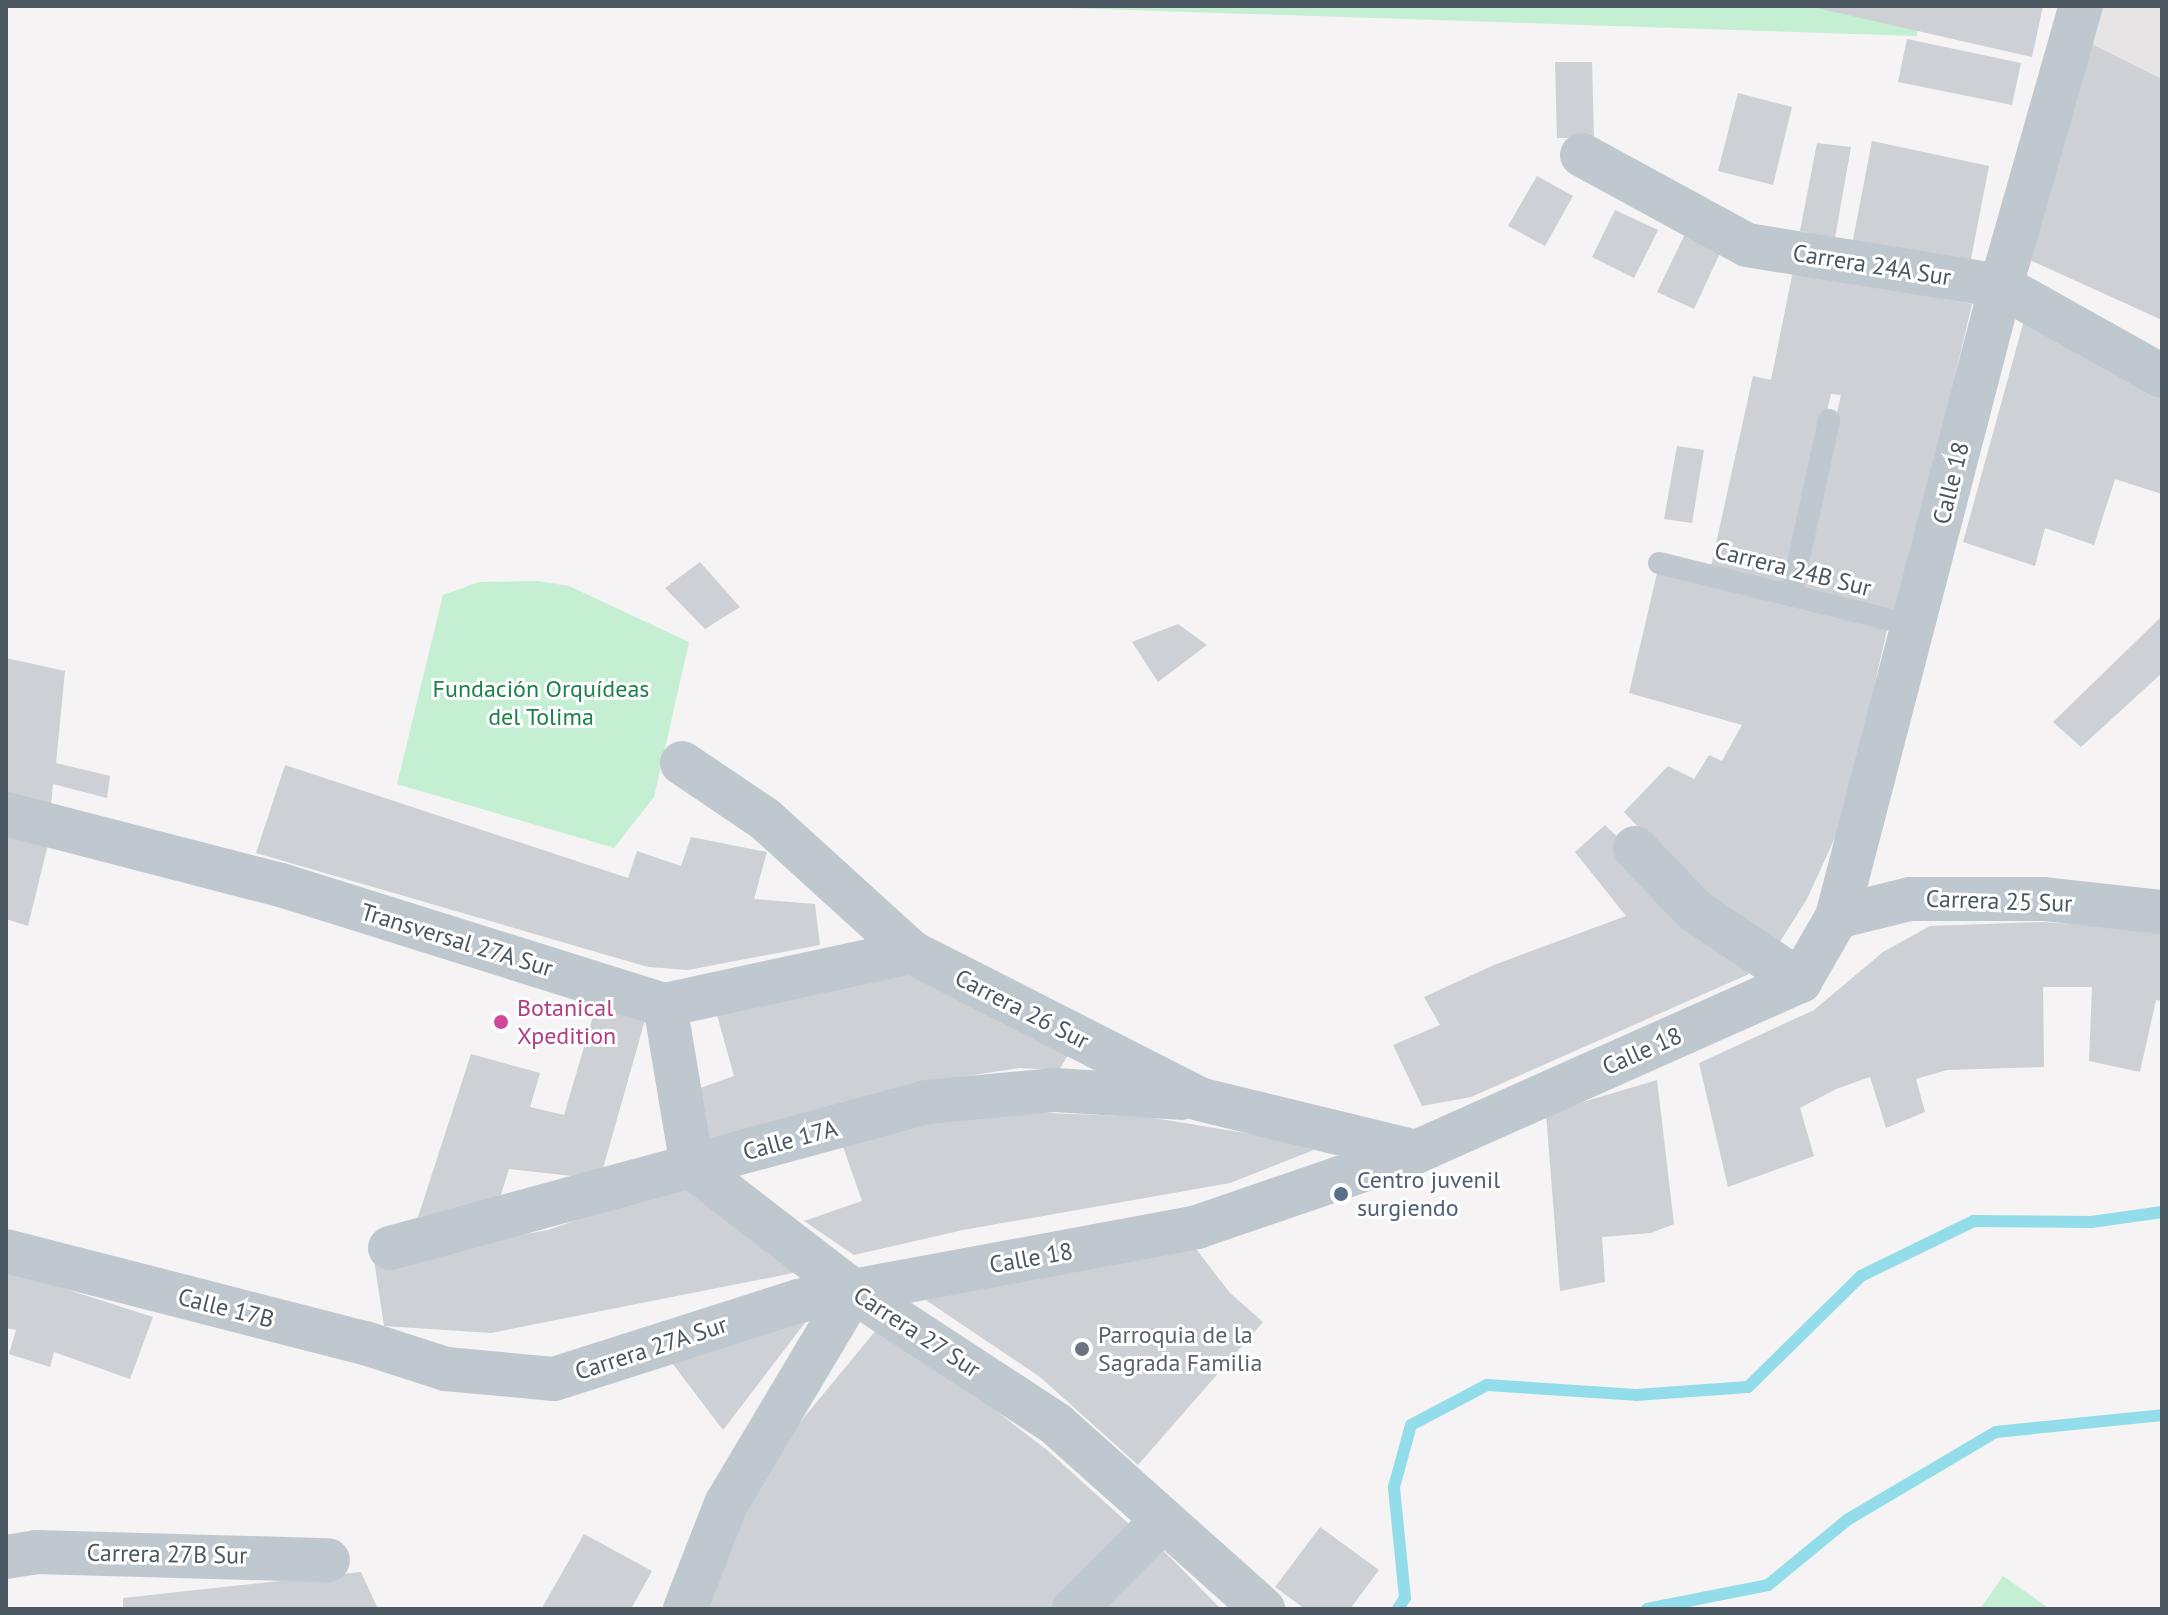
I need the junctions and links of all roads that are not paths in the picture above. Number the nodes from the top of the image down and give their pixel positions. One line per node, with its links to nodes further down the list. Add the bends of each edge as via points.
1 (2081, 6): 3 (street, Calle 18)
2 (1582, 155): 3 (street, Carrera 24A Sur, via 1747,245)
3 (2001, 286): 4 (street, Carrera 24A Sur); 8 (street, Calle 18)
4 (2162, 376)
5 (1829, 420): 7 (lane)
6 (1659, 563): 7 (lane, Carrera 24B Sur)
7 (1791, 595): 8 (lane, Carrera 24B Sur)
8 (1915, 626): 13 (street, Calle 18)
9 (682, 763): 14 (street, Carrera 26 Sur, via 765,819)
10 (6, 814): 16 (street, Transversal 27A Sur, via 281,885)
11 (1635, 848): 15 (street, via 1694,910)
12 (2162, 912): 13 (street, Carrera 25 Sur, via 2044,899 1910,899)
13 (1837, 917): 15 (street, Calle 18)
14 (911, 952): 16 (street, Transversal 27A Sur); 17 (street, Carrera 26 Sur)
15 (1800, 981): 18 (street, Calle 18)
16 (665, 1005): 19 (street)
17 (1199, 1099): 18 (street, Carrera 26 Sur); 19 (street, Calle 17A, via 1055,1090 927,1102)
18 (1416, 1152): 22 (street, Calle 18, via 1197,1227)
19 (692, 1167): 20 (street, Calle 17A); 22 (street, Carrera 27 Sur)
20 (390, 1248)
21 (6, 1251): 23 (street, Calle 17B, via 365,1343)
22 (853, 1291): 23 (street, Carrera 27A Sur, via 799,1301 554,1379); 24 (street, Carrera 27 Sur, via 1056,1424); 27 (street, via 726,1504)
23 (446, 1369)
24 (1163, 1520): 28 (street); 29 (street, Carrera 27 Sur)
25 (328, 1560): 26 (street, Carrera 27B Sur)
26 (12, 1564)
27 (685, 1609)
28 (1074, 1609)
29 (1263, 1609)

